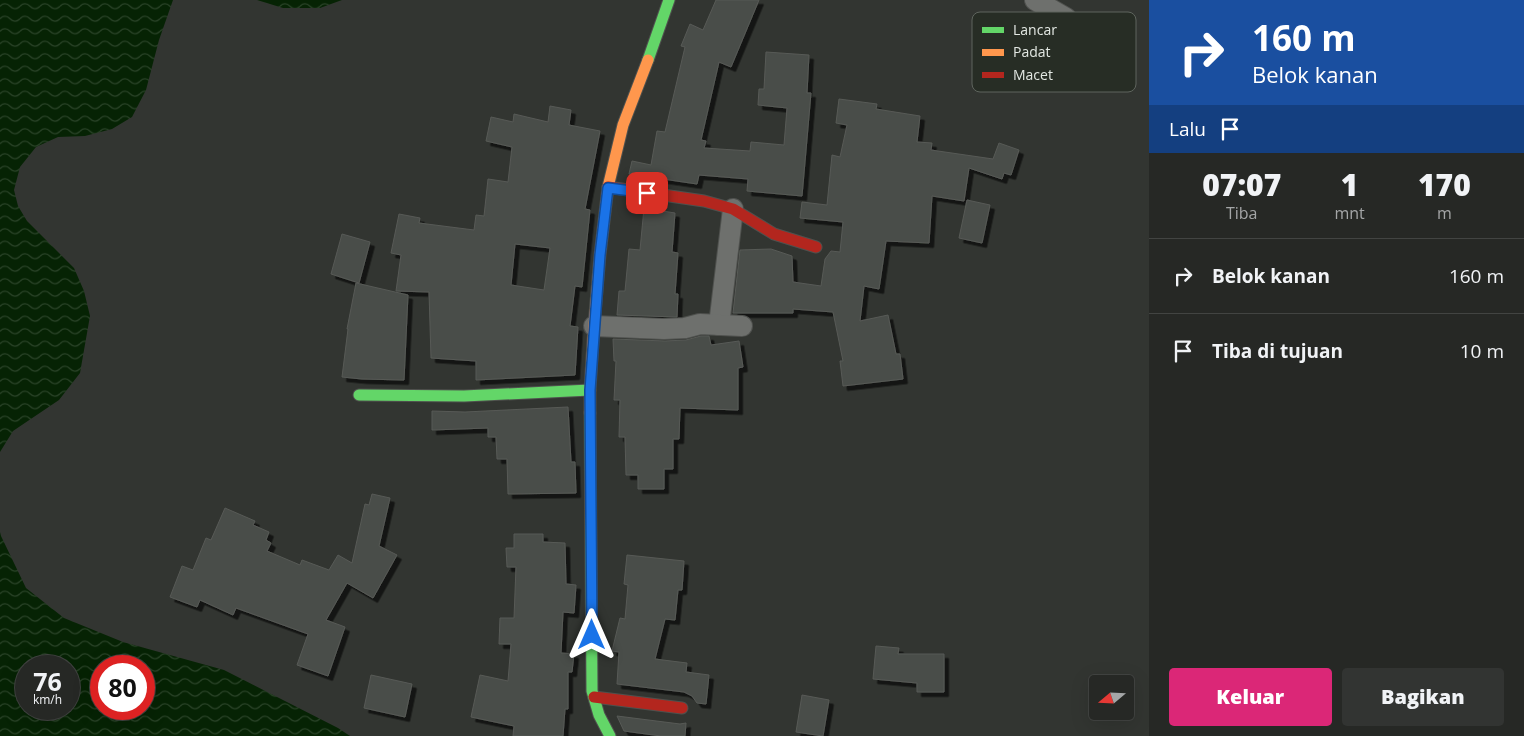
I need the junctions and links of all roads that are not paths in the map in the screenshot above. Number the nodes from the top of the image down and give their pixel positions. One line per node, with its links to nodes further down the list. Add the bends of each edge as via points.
1 (669, 0): 4 (main road, via 622,125)
2 (1035, 0): 3 (street)
3 (1056, 12)
4 (608, 188): 5 (main road); 8 (main road)
5 (733, 209): 6 (main road, via 774,234); 7 (street)
6 (816, 247)
7 (719, 325): 8 (street, via 700,324 664,330); 9 (street)
8 (594, 326): 10 (main road)
9 (742, 326)
10 (590, 390): 11 (main road, via 464,396); 12 (main road)
11 (359, 395)
12 (594, 697): 13 (main road); 14 (main road)
13 (682, 708)
14 (610, 736)

